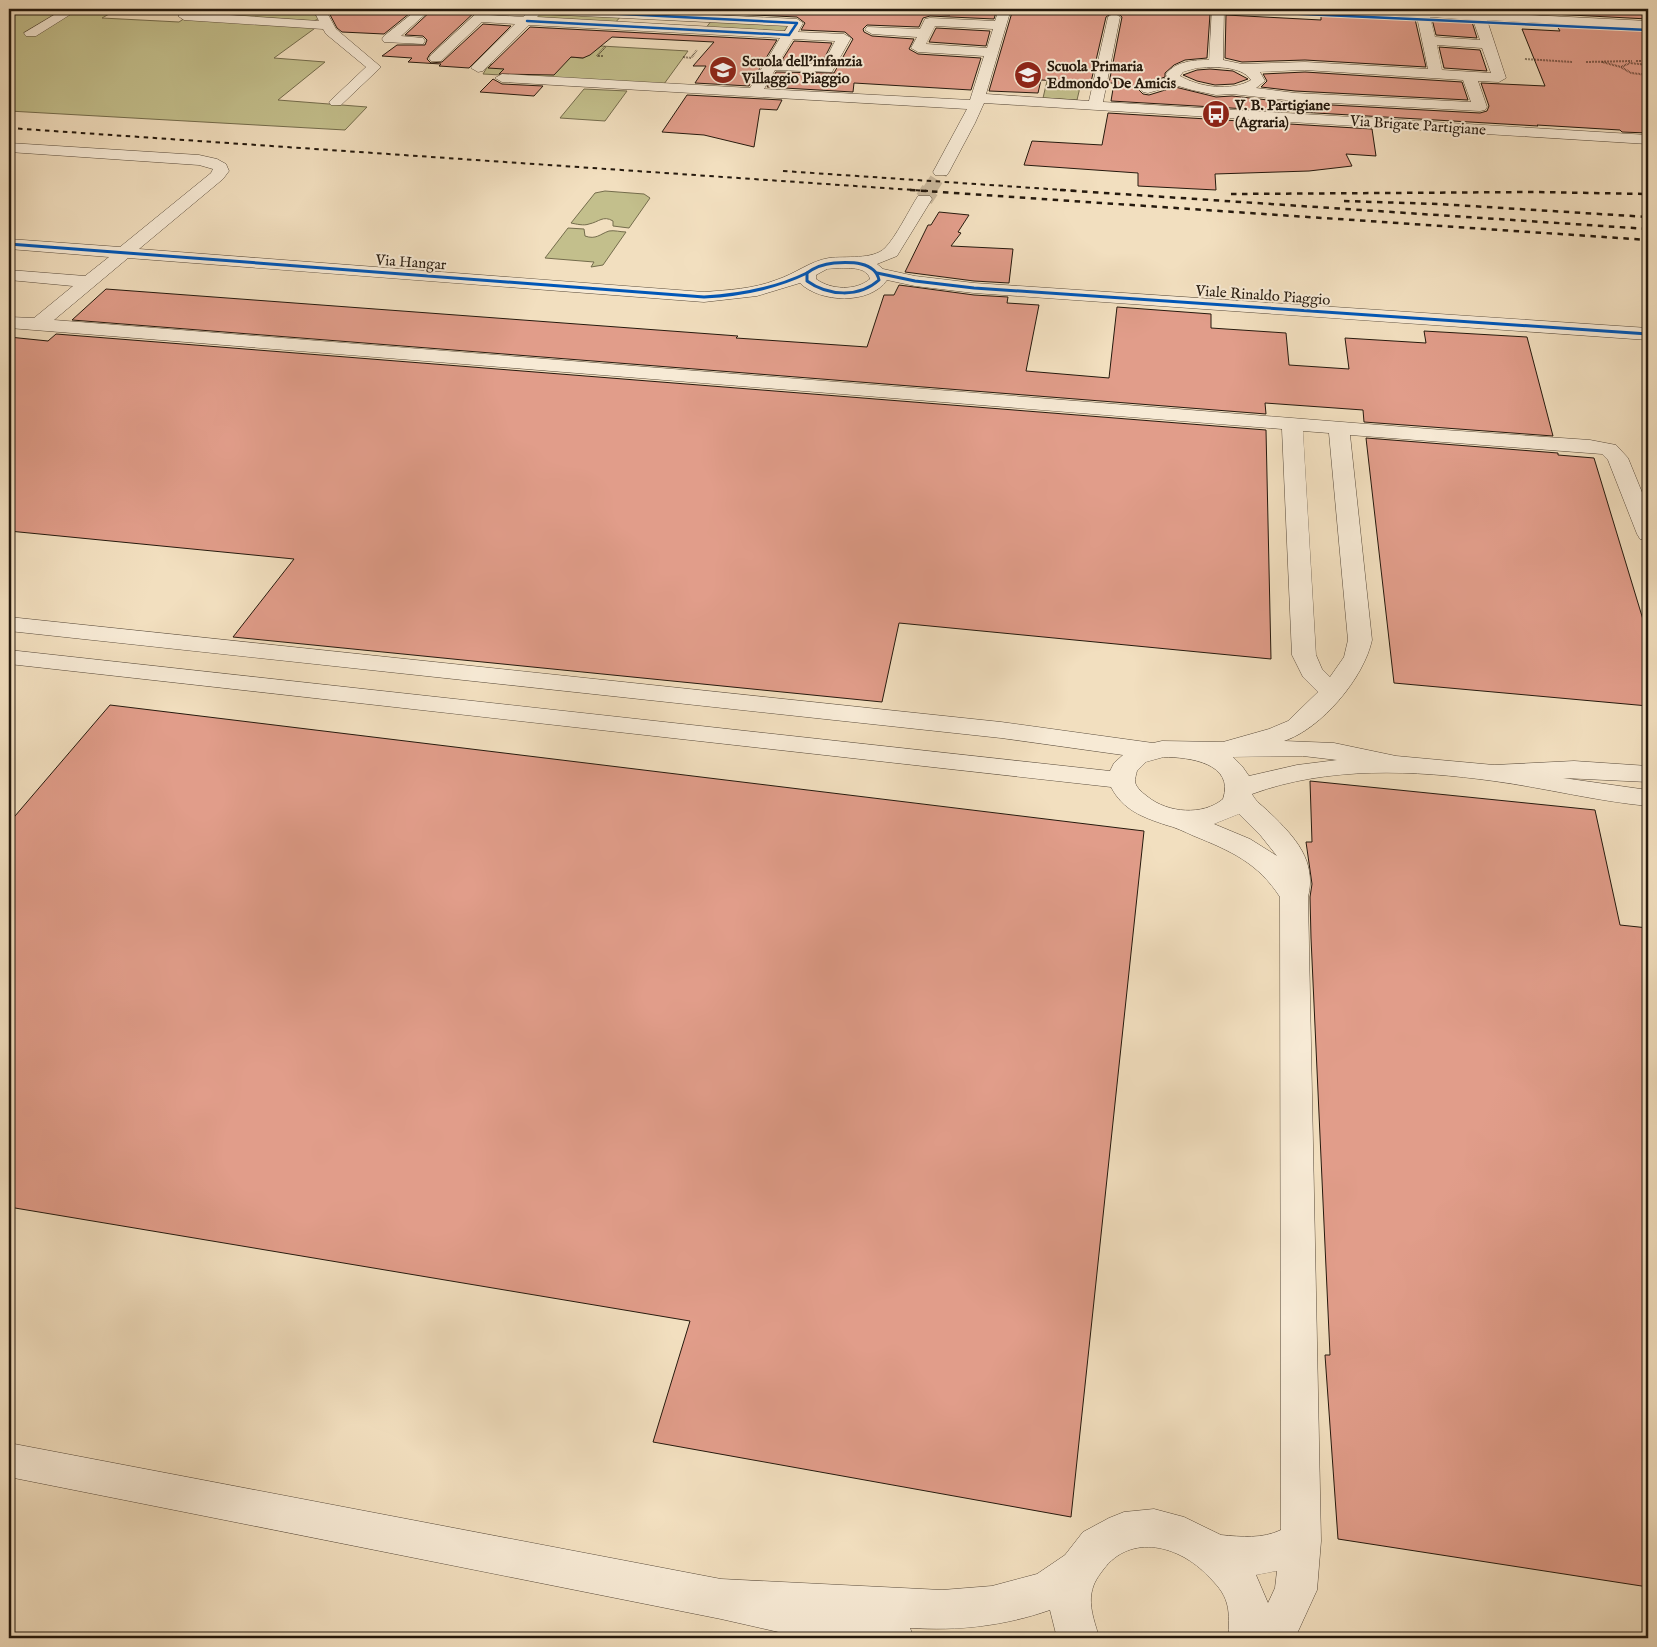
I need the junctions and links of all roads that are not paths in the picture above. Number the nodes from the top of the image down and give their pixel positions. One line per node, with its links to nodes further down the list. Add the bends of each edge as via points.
1 (73, 9): 31 (street)
2 (319, 9): 25 (street)
3 (425, 9): 36 (street, via 389,39)
4 (438, 9): 36 (street)
5 (538, 9): 12 (street); 17 (street)
6 (1005, 9): 26 (street)
7 (1218, 9): 44 (street)
8 (1281, 9): 9 (main road)
9 (1288, 9): 10 (main road); 14 (street)
10 (1294, 9)
11 (1343, 9): 14 (street)
12 (611, 11): 18 (street)
13 (670, 12): 18 (street); 21 (street)
14 (1388, 12): 16 (street)
15 (483, 13): 17 (street); 43 (street)
16 (1423, 14): 20 (street); 38 (street)
17 (525, 15): 24 (street); 32 (street)
18 (638, 15): 28 (street)
19 (184, 16): 25 (street)
20 (1479, 17): 27 (street); 40 (street)
21 (699, 18): 23 (street); 29 (street)
22 (1114, 18): 63 (street, via 1104,87)
23 (724, 20): 29 (street); 34 (street); 39 (street)
24 (597, 24): 28 (street); 35 (street)
25 (326, 25): 61 (street, via 343,43 374,66)
26 (1000, 25): 33 (street, via 930,22); 42 (street)
27 (1648, 25)
28 (629, 26): 29 (street)
29 (690, 30)
30 (872, 30): 33 (street)
31 (31, 33)
32 (515, 33): 35 (street); 46 (street)
33 (924, 33): 42 (street, via 918,48)
34 (789, 35): 41 (street); 47 (street, via 844,38 827,70)
35 (586, 37): 39 (street)
36 (402, 40): 37 (street)
37 (418, 41)
38 (1430, 41): 40 (street); 50 (street)
39 (710, 44): 41 (street)
40 (1489, 44): 51 (street, via 1499,78)
41 (782, 47): 45 (street)
42 (992, 52): 60 (street)
43 (436, 58)
44 (1216, 64): 48 (street); 53 (street, via 1182,67 1174,72)
45 (770, 66): 47 (street); 57 (street)
46 (478, 68)
47 (796, 68): 58 (street)
48 (1240, 68): 49 (street, via 1295,66); 54 (street, via 1257,76 1258,81)
49 (1384, 70): 50 (street); 62 (street)
50 (1436, 73): 51 (street)
51 (1469, 76): 62 (street, via 1480,107)
52 (502, 78): 57 (street, Via Brigate Partigiane)
53 (1175, 80): 55 (street); 55 (street, via 1143,89)
54 (1254, 85): 56 (street); 59 (street)
55 (1194, 87): 56 (street)
56 (1231, 90): 59 (street)
57 (754, 93): 58 (street, Via Brigate Partigiane)
58 (782, 94): 60 (street, Via Brigate Partigiane)
59 (1272, 95): 62 (street)
60 (977, 101): 63 (street, Via Brigate Partigiane); 66 (street)
61 (336, 102)
62 (1389, 102)
63 (1095, 105): 64 (street, Via Brigate Partigiane)
64 (1648, 140)
65 (9, 147): 70 (street, via 199,160 221,167 218,176)
66 (942, 172)
67 (924, 200): 71 (street, via 891,252 876,259)
68 (9, 244): 70 (street, Via Hangar)
69 (909, 244): 72 (street)
70 (126, 253): 75 (street); 79 (street, Via Hangar)
71 (841, 262): 72 (street, Viale Rinaldo Piaggio, via 863,265); 73 (street, Via Hangar, via 821,265)
72 (877, 272): 76 (street, Viale Rinaldo Piaggio, via 922,282); 78 (street, via 878,282)
73 (807, 273): 77 (street, via 807,281); 79 (street, Via Hangar, via 769,290)
74 (9, 275): 75 (street)
75 (91, 282): 81 (street)
76 (974, 288): 78 (street, Viale Rinaldo Piaggio); 82 (street, Viale Rinaldo Piaggio)
77 (819, 289): 78 (street, Via Hangar); 79 (street, Via Hangar, via 754,299 727,300)
78 (857, 291)
79 (704, 296)
80 (9, 322): 81 (street)
81 (38, 324): 83 (street)
82 (1648, 334)
83 (1292, 424): 84 (street); 88 (street, via 1304,655 1316,678)
84 (1339, 428): 85 (street, via 1609,450 1618,458); 88 (street, via 1360,640 1356,657)
85 (1648, 534)
86 (9, 624): 90 (street, via 1001,730)
87 (9, 658): 95 (street)
88 (1334, 690): 89 (street, via 1297,726)
89 (1226, 749): 91 (street); 92 (street, via 1303,748 1343,752)
90 (1152, 750): 91 (street); 95 (street, via 1129,762)
91 (1189, 750): 96 (street, via 1222,763 1237,778)
92 (1396, 764): 93 (street); 96 (street, via 1318,768 1289,773 1267,778)
93 (1494, 772): 94 (street, via 1574,769); 97 (street)
94 (1648, 774)
95 (1122, 780): 98 (street, via 1127,794 1138,804)
96 (1239, 793): 98 (street, via 1228,808 1217,815 1201,819); 99 (street, via 1293,858 1298,881)
97 (1648, 798)
98 (1176, 818): 99 (street, via 1248,850 1273,869)
99 (1294, 897): 101 (street)
100 (9, 1460): 104 (street)
101 (1301, 1541): 102 (street, via 1264,1557); 108 (street, via 1296,1590)
102 (1214, 1552): 103 (street, via 1182,1534 1153,1528 1126,1531 1101,1542); 107 (street, via 1231,1568 1246,1594 1252,1622)
103 (1078, 1570): 104 (street, via 1047,1591 992,1606 942,1610); 106 (street, via 1072,1584 1070,1612)
104 (721, 1599): 105 (street)
105 (893, 1638)
106 (1078, 1638)
107 (1250, 1638)
108 (1273, 1638)

